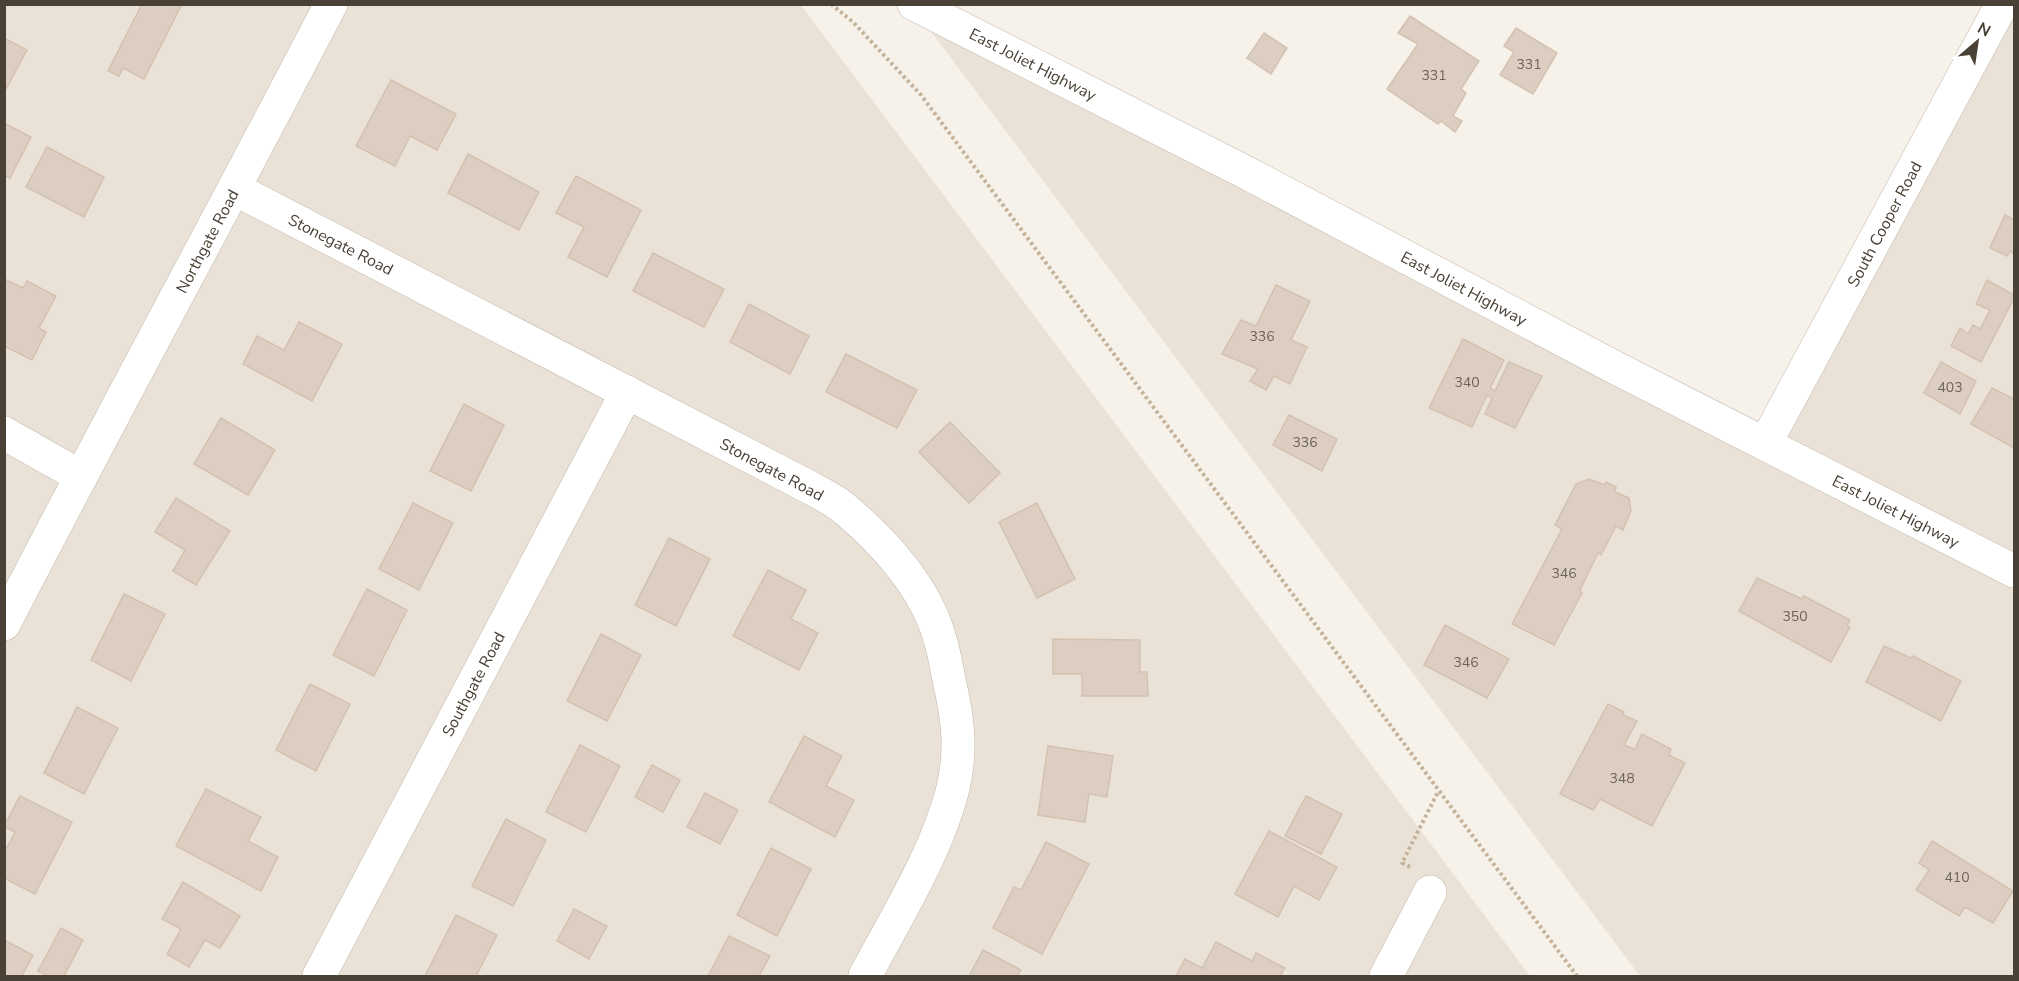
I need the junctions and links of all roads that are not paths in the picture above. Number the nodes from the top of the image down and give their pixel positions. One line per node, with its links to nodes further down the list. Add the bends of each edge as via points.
1 (331, 4): 4 (street, Northgate Road)
2 (914, 4): 7 (street, East Joliet Highway)
3 (2002, 4): 7 (street, South Cooper Road)
4 (235, 189): 5 (street, Stonegate Road); 8 (street, Northgate Road)
5 (627, 392): 12 (street, Southgate Road); 13 (street, Stonegate Road, via 844,508 903,570 924,601 939,634 958,718 953,786 935,839)
6 (4, 433): 8 (street)
7 (1765, 444): 9 (street, East Joliet Highway)
8 (80, 476): 10 (street, Northgate Road)
9 (2014, 571)
10 (4, 624)
11 (1430, 892): 14 (street)
12 (319, 976)
13 (865, 976)
14 (1386, 976)

